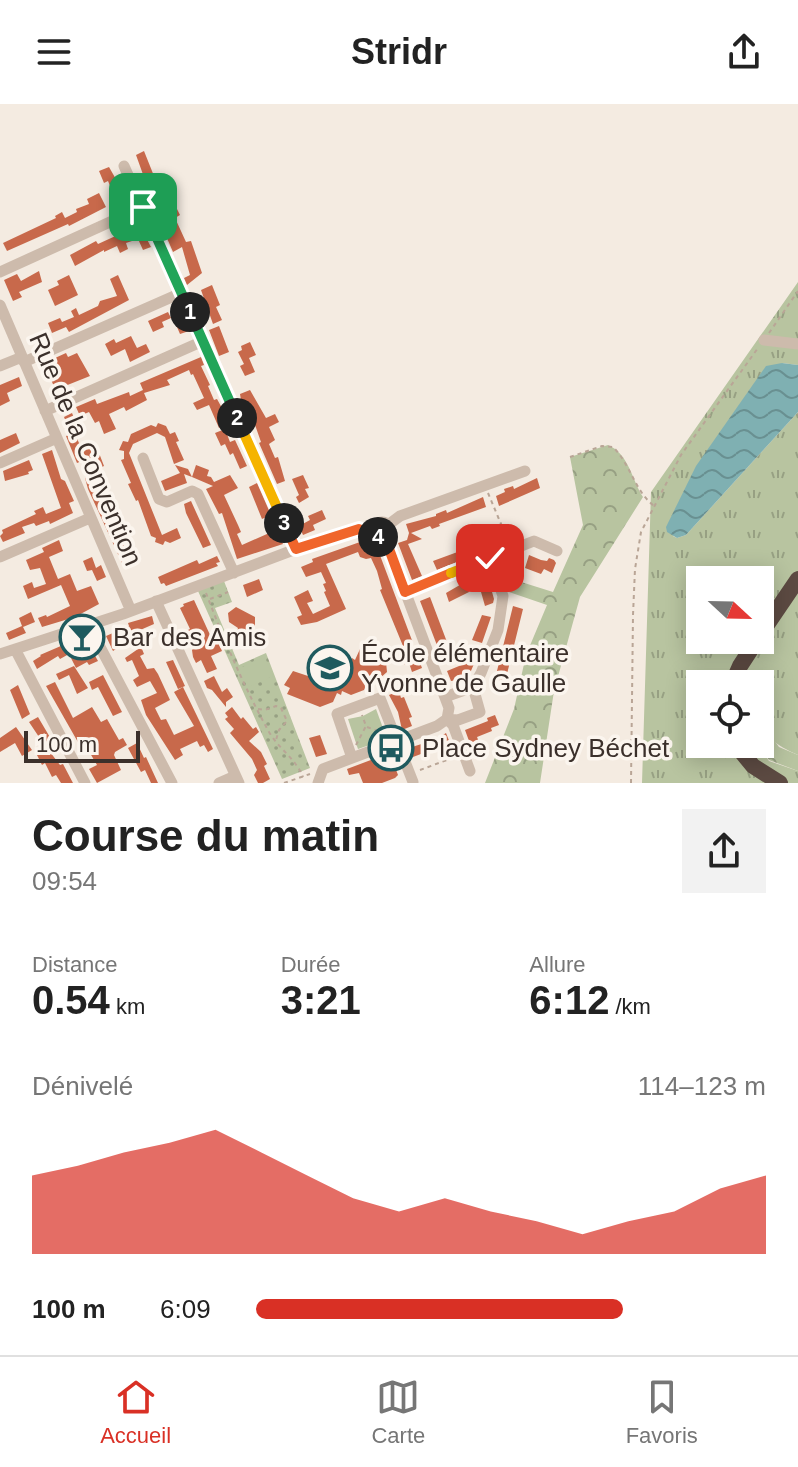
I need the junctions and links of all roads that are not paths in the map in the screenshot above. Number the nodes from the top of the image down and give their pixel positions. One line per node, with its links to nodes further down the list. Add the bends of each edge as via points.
1 (124, 166): 2 (street)
2 (143, 207): 3 (street); 4 (street)
3 (0, 272)
4 (181, 293): 7 (street); 9 (street)
5 (0, 305): 9 (street, Rue de la Convention)
6 (764, 340): 8 (street)
7 (203, 341): 11 (street); 20 (street)
8 (798, 344)
9 (23, 360): 10 (street); 11 (street, Rue de la Convention)
10 (0, 366)
11 (45, 411): 12 (street, Rue de la Convention)
12 (57, 438): 14 (street); 16 (street, Rue de la Convention)
13 (143, 458): 24 (street, via 159,499 198,494)
14 (0, 463)
15 (525, 471): 17 (street)
16 (90, 518): 22 (street); 28 (street, Rue de la Convention)
17 (384, 524): 18 (street); 19 (street, via 390,531)
18 (359, 529): 19 (street); 20 (street)
19 (380, 537): 26 (street)
20 (296, 549): 24 (street)
21 (557, 551): 23 (street, via 534,541)
22 (0, 557)
23 (490, 558): 26 (street); 33 (street, via 503,596 498,630)
24 (234, 573): 27 (street)
25 (798, 579): 29 (highway)
26 (405, 592): 34 (street)
27 (156, 601): 28 (street); 41 (street)
28 (131, 611): 30 (street)
29 (774, 614)
30 (89, 626): 31 (street); 43 (street)
31 (15, 649): 32 (street); 42 (street)
32 (0, 654)
33 (473, 687): 34 (street); 35 (street, via 480,712)
34 (445, 697): 35 (street)
35 (447, 719): 36 (street); 39 (street)
36 (395, 740): 37 (street); 37 (street, via 380,698 337,714); 40 (street)
37 (352, 756): 45 (street, via 323,769)
38 (746, 758): 46 (highway)
39 (470, 771)
40 (412, 778)
41 (237, 779): 44 (street)
42 (85, 783)
43 (172, 783)
44 (219, 783)
45 (318, 783)
46 (780, 783)

